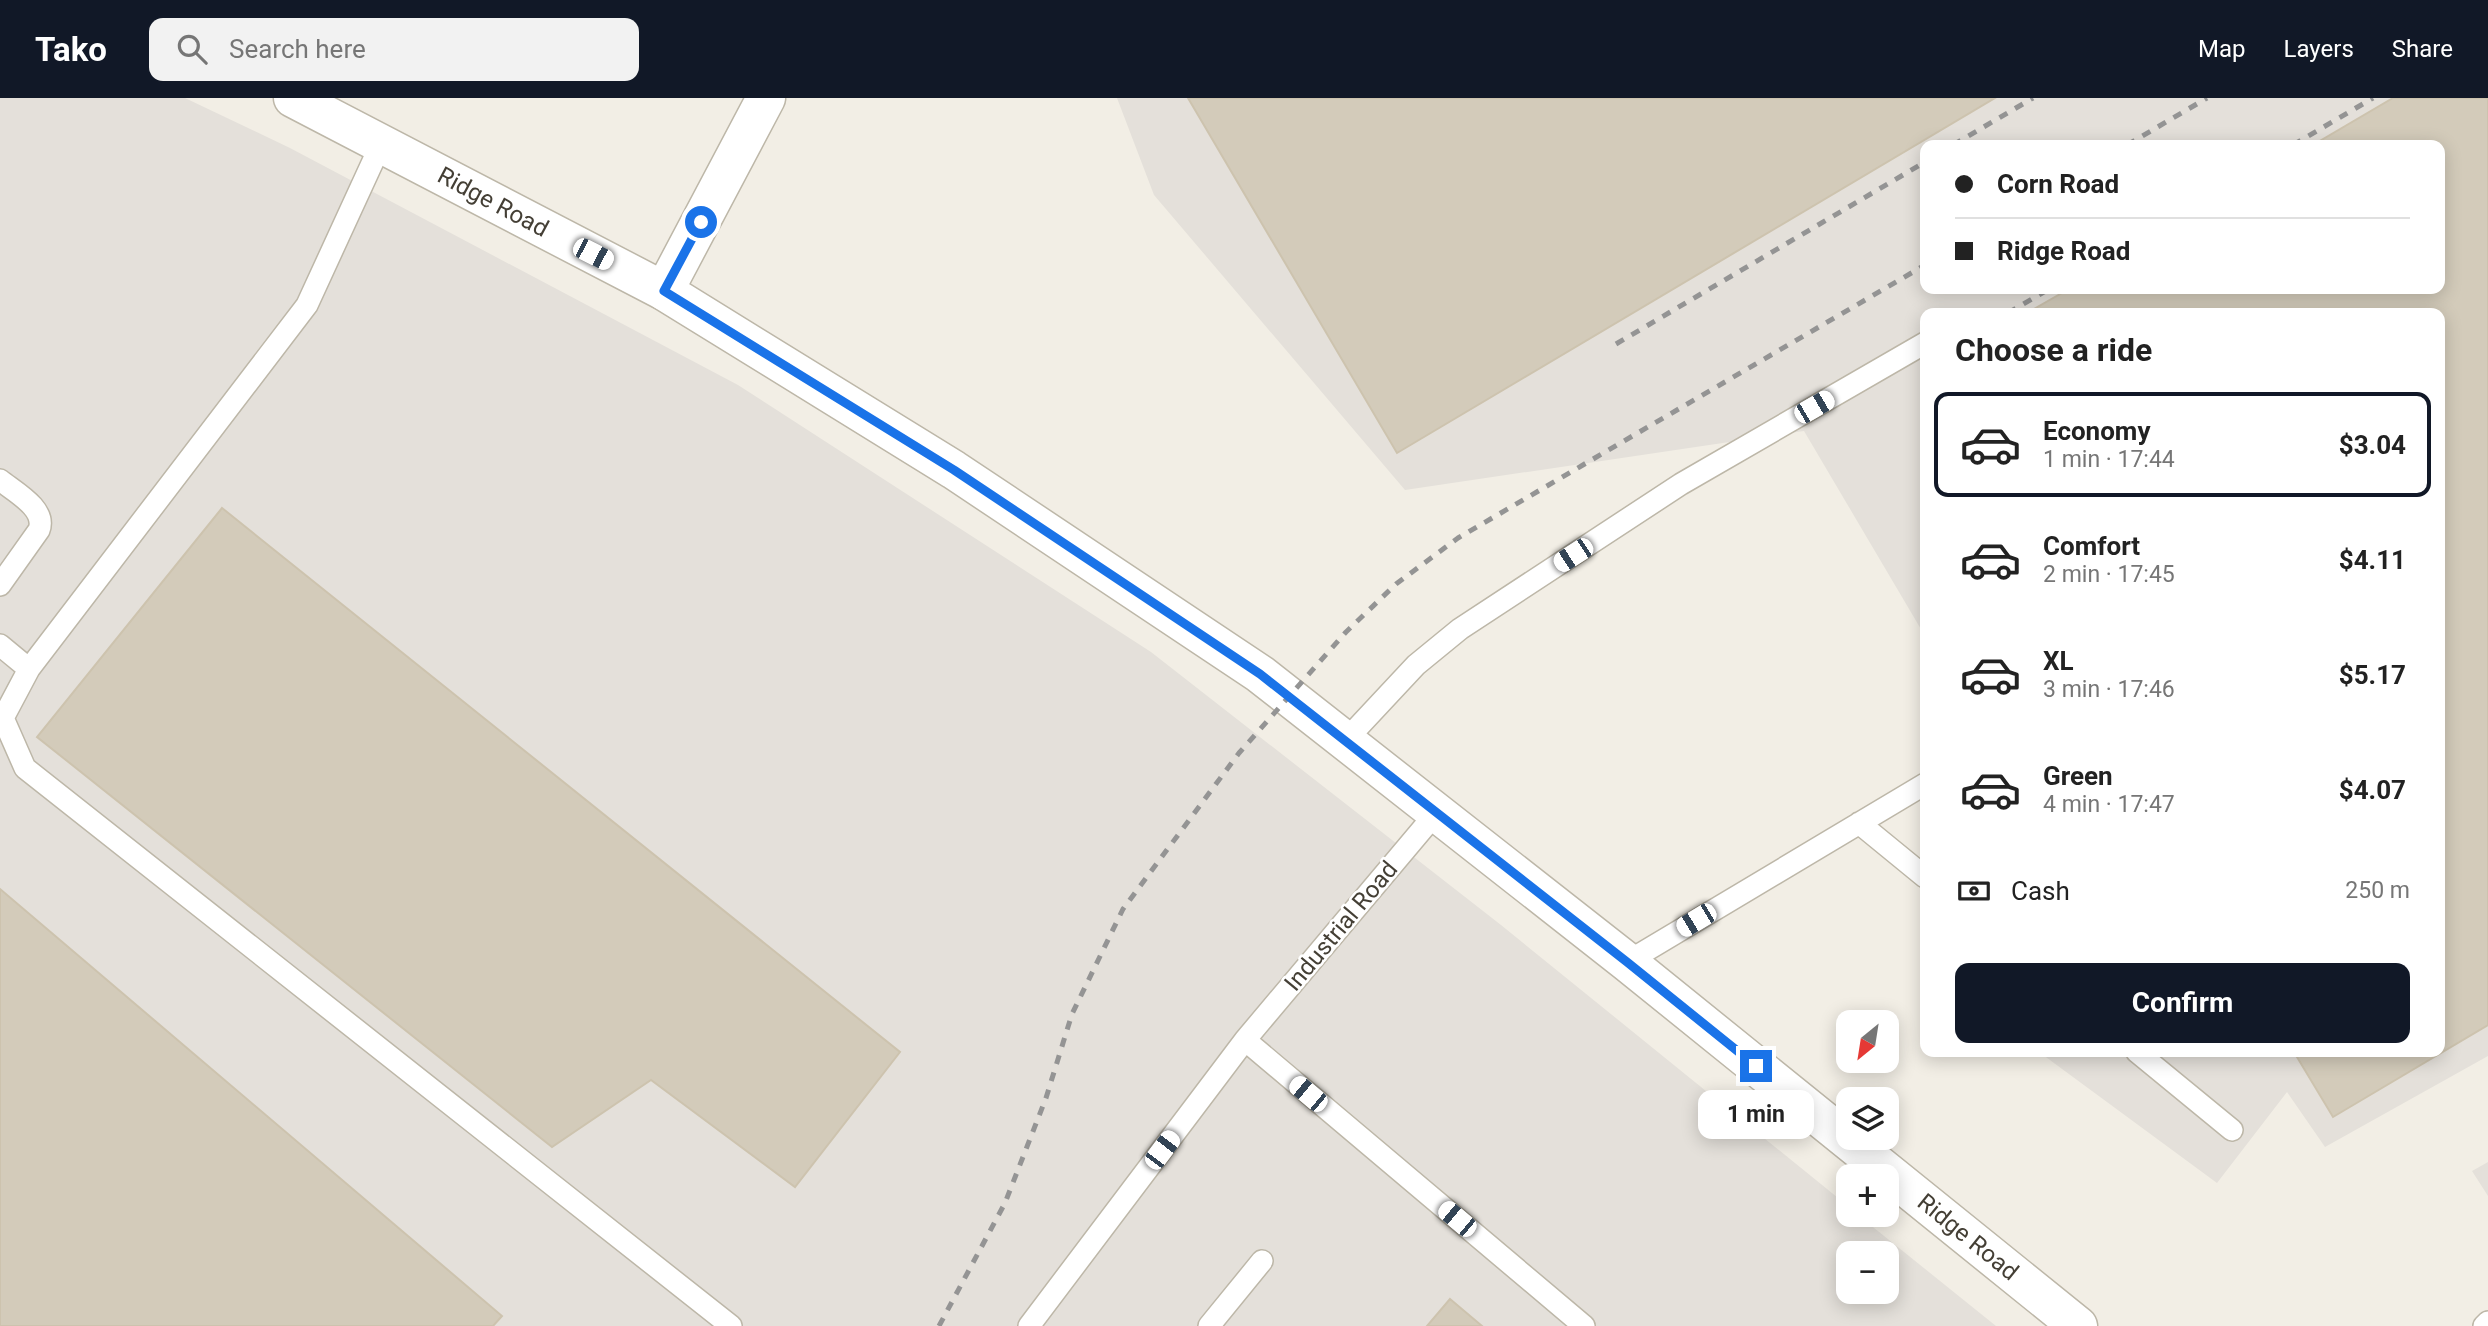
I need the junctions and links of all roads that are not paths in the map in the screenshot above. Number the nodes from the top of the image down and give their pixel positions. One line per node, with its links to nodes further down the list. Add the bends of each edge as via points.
1 (293, 98): 3 (street, Ridge Road)
2 (766, 98): 4 (street)
3 (381, 144): 4 (street, Ridge Road); 9 (lane, via 307,305)
4 (664, 291): 10 (street, Ridge Road, via 954,470 1260,674)
5 (1920, 345): 10 (lane, via 1681,484 1460,629 1416,665)
6 (0, 480): 7 (lane, via 38,512 42,523)
7 (0, 584)
8 (0, 645): 9 (lane)
9 (29, 669): 21 (lane, via 3,719 24,768)
10 (1345, 741): 12 (street, Ridge Road)
11 (1920, 787): 13 (lane)
12 (1436, 813): 15 (street, Ridge Road); 16 (lane, Industrial Road)
13 (1859, 823): 14 (lane); 15 (lane)
14 (1920, 873)
15 (1627, 962): 25 (street, Ridge Road)
16 (1245, 1040): 22 (lane, Industrial Road); 24 (lane)
17 (2143, 1057): 18 (lane)
18 (2232, 1130)
19 (1262, 1261): 23 (lane)
20 (2488, 1322): 26 (lane)
21 (731, 1326)
22 (1029, 1326)
23 (1209, 1326)
24 (1584, 1326)
25 (2078, 1326)
26 (2484, 1326)

